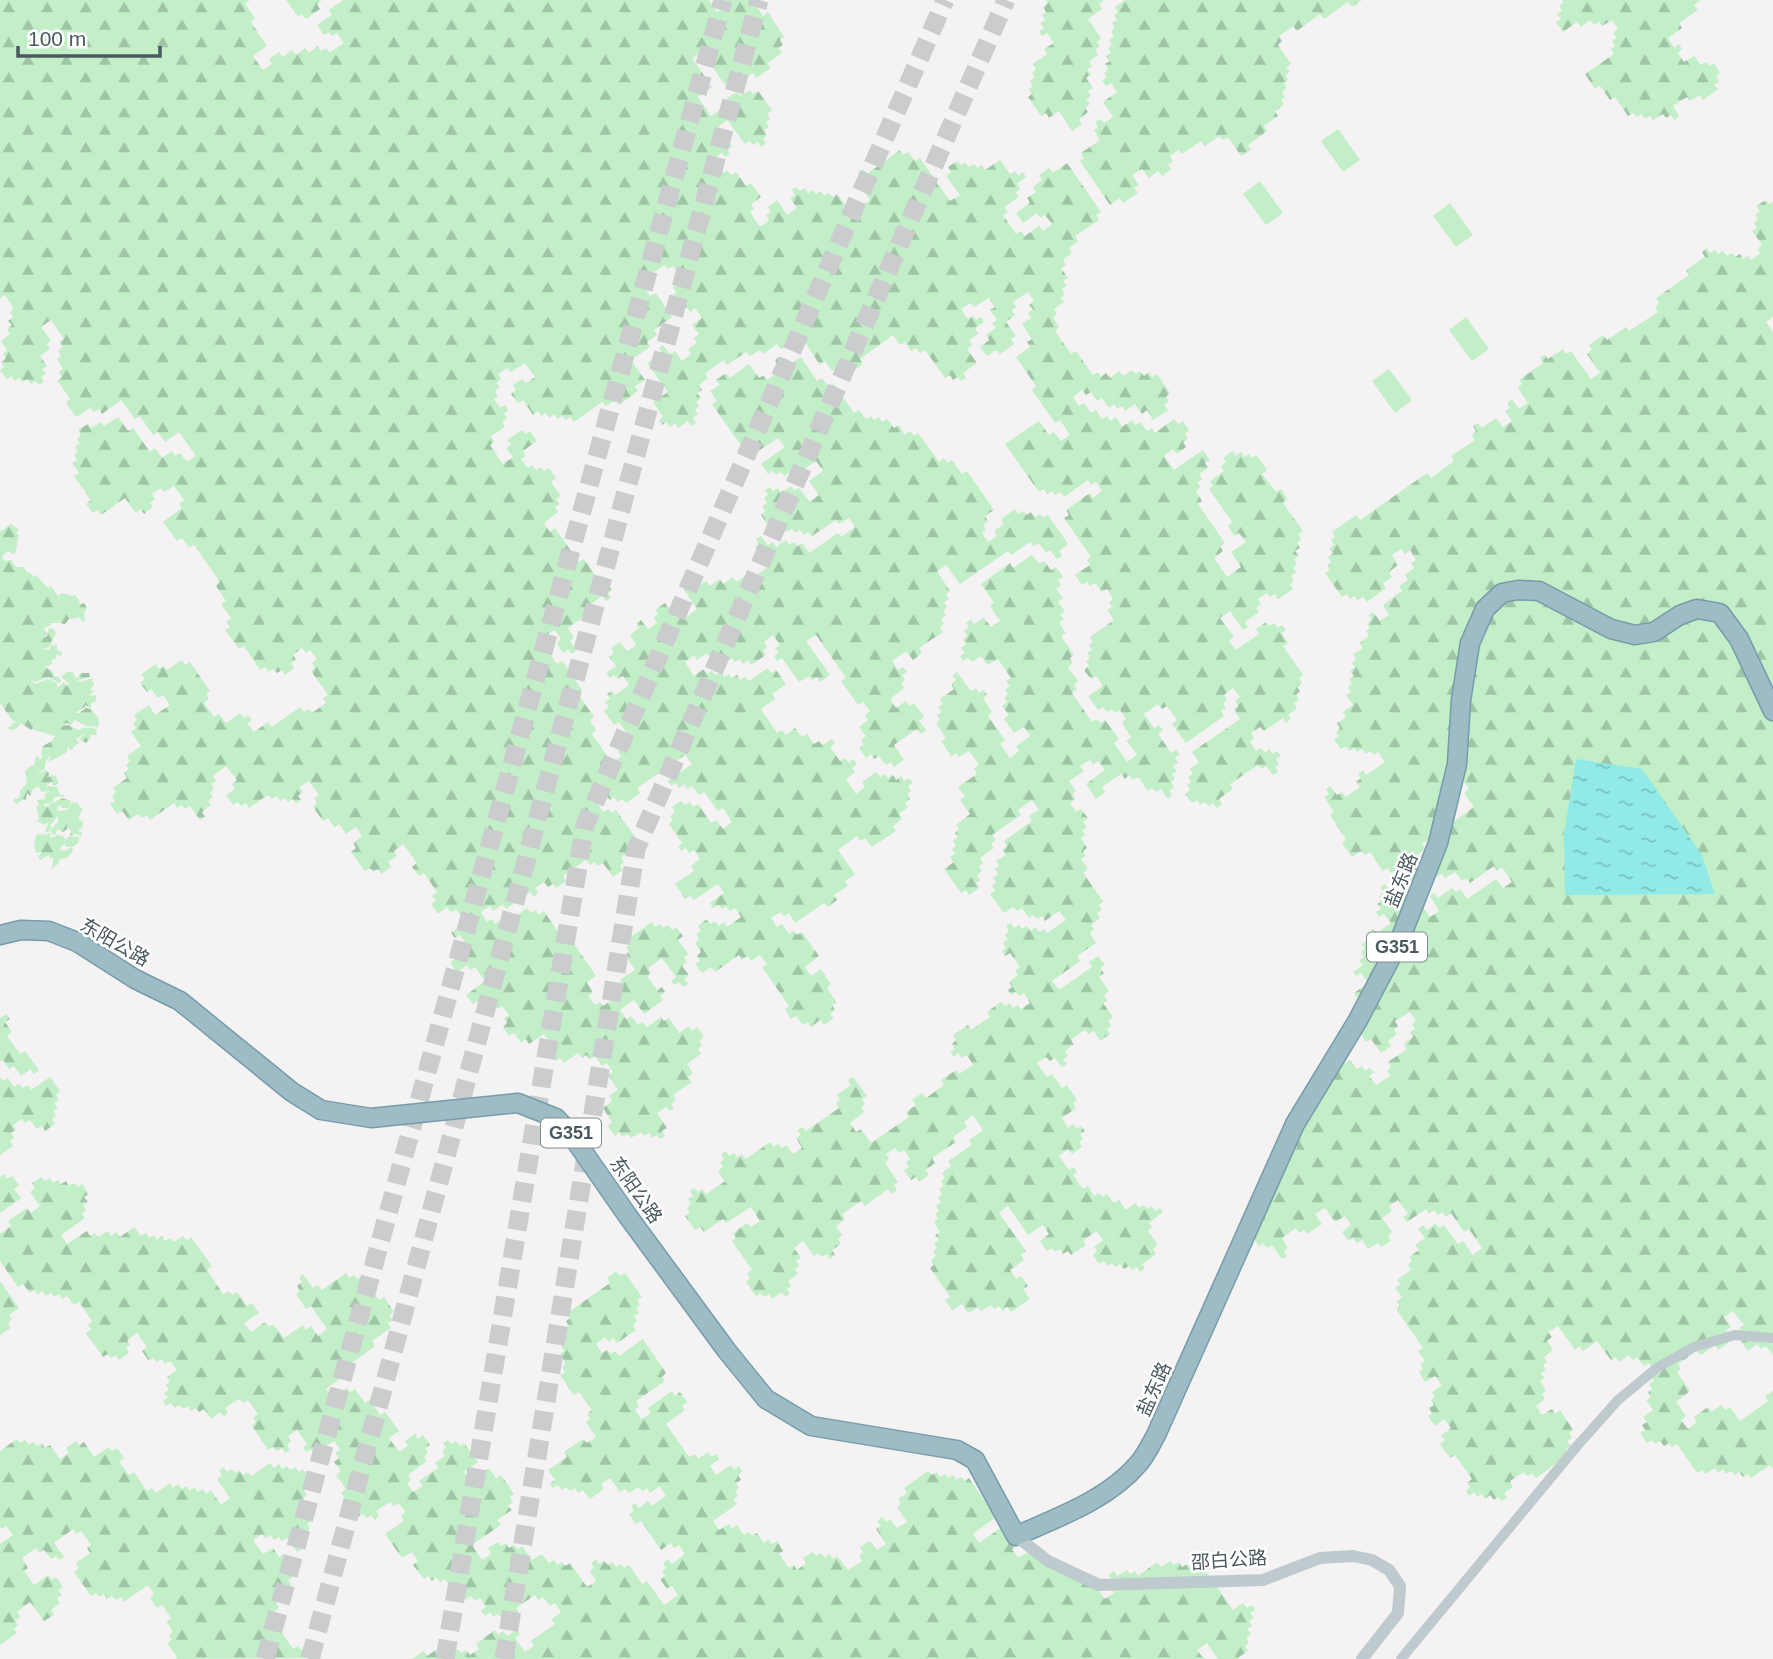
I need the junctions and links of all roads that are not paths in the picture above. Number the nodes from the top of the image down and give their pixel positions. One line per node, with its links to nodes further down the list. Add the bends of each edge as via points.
1 (1773, 711): 4 (highway, 盐东路 / G351, via 1740,639 1720,613 1697,609 1654,632 1635,635 1611,629 1539,591 1502,593 1485,609 1469,643 1457,764 1438,843 1399,942 1295,1124 1156,1434 1140,1462 1118,1483 1074,1510)
2 (0, 935): 4 (highway, 东阳公路 / G351, via 49,931 77,942 180,1001 321,1110 370,1118 518,1103 555,1118 766,1399 811,1426 957,1450 975,1460)
3 (1773, 1338): 6 (street, via 1735,1335 1694,1347 1658,1367 1619,1400)
4 (1016, 1536): 5 (street, 邵白公路, via 1048,1561 1099,1585 1263,1580 1320,1559 1353,1556 1372,1560 1389,1570 1400,1586 1398,1613)
5 (1362, 1659)
6 (1401, 1659)

